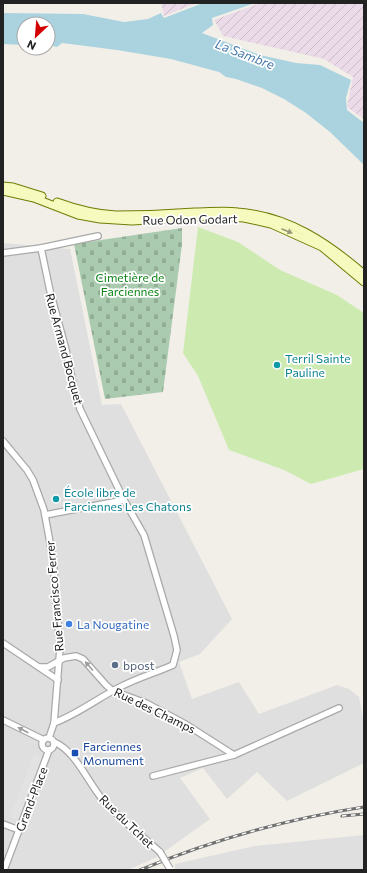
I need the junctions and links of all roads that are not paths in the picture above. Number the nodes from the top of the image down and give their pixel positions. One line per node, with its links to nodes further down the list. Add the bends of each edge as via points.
1 (3, 186): 6 (main road, Rue Odon Godart, via 33,192 101,214 238,212 261,216 306,231 343,255)
2 (3, 191): 7 (main road, Rue Odon Godart, one-way to 7, via 34,198 78,215 100,219 132,221 214,216 244,218 271,224 322,247)
3 (98, 236): 4 (street)
4 (41, 248): 5 (street); 9 (street, Rue Armand Bocquet, via 75,394)
5 (3, 254)
6 (364, 274)
7 (364, 282)
8 (3, 441): 10 (street, Rue Francisco Ferrer, via 33,480)
9 (124, 500): 10 (street); 15 (street, Rue Armand Bocquet, via 144,535 177,650 172,665)
10 (45, 515): 12 (street, Rue Francisco Ferrer, via 53,559)
11 (3, 643): 13 (street)
12 (59, 660): 13 (street, Rue des Champs, via 48,668); 14 (street, Rue Francisco Ferrer); 15 (street, Rue des Champs, one-way to 12, via 83,659 69,656)
13 (39, 667): 14 (street)
14 (58, 680): 18 (street, Rue Francisco Ferrer)
15 (113, 691): 18 (street, Rue Armand Bocquet); 20 (street, Rue des Champs, via 146,703 188,725)
16 (339, 708): 20 (street)
17 (3, 720): 19 (street, Rue du Tchet, one-way to 17)
18 (54, 722): 19 (street, Rue Francisco Ferrer)
19 (50, 743): 23 (street, Grand-Place); 24 (street, Rue du Tchet, bridge, via 70,753 107,804 134,832 160,852)
20 (234, 755): 21 (street)
21 (153, 776)
22 (3, 824): 23 (street)
23 (18, 830): 25 (street, Grand-Place)
24 (170, 869)
25 (4, 870)

